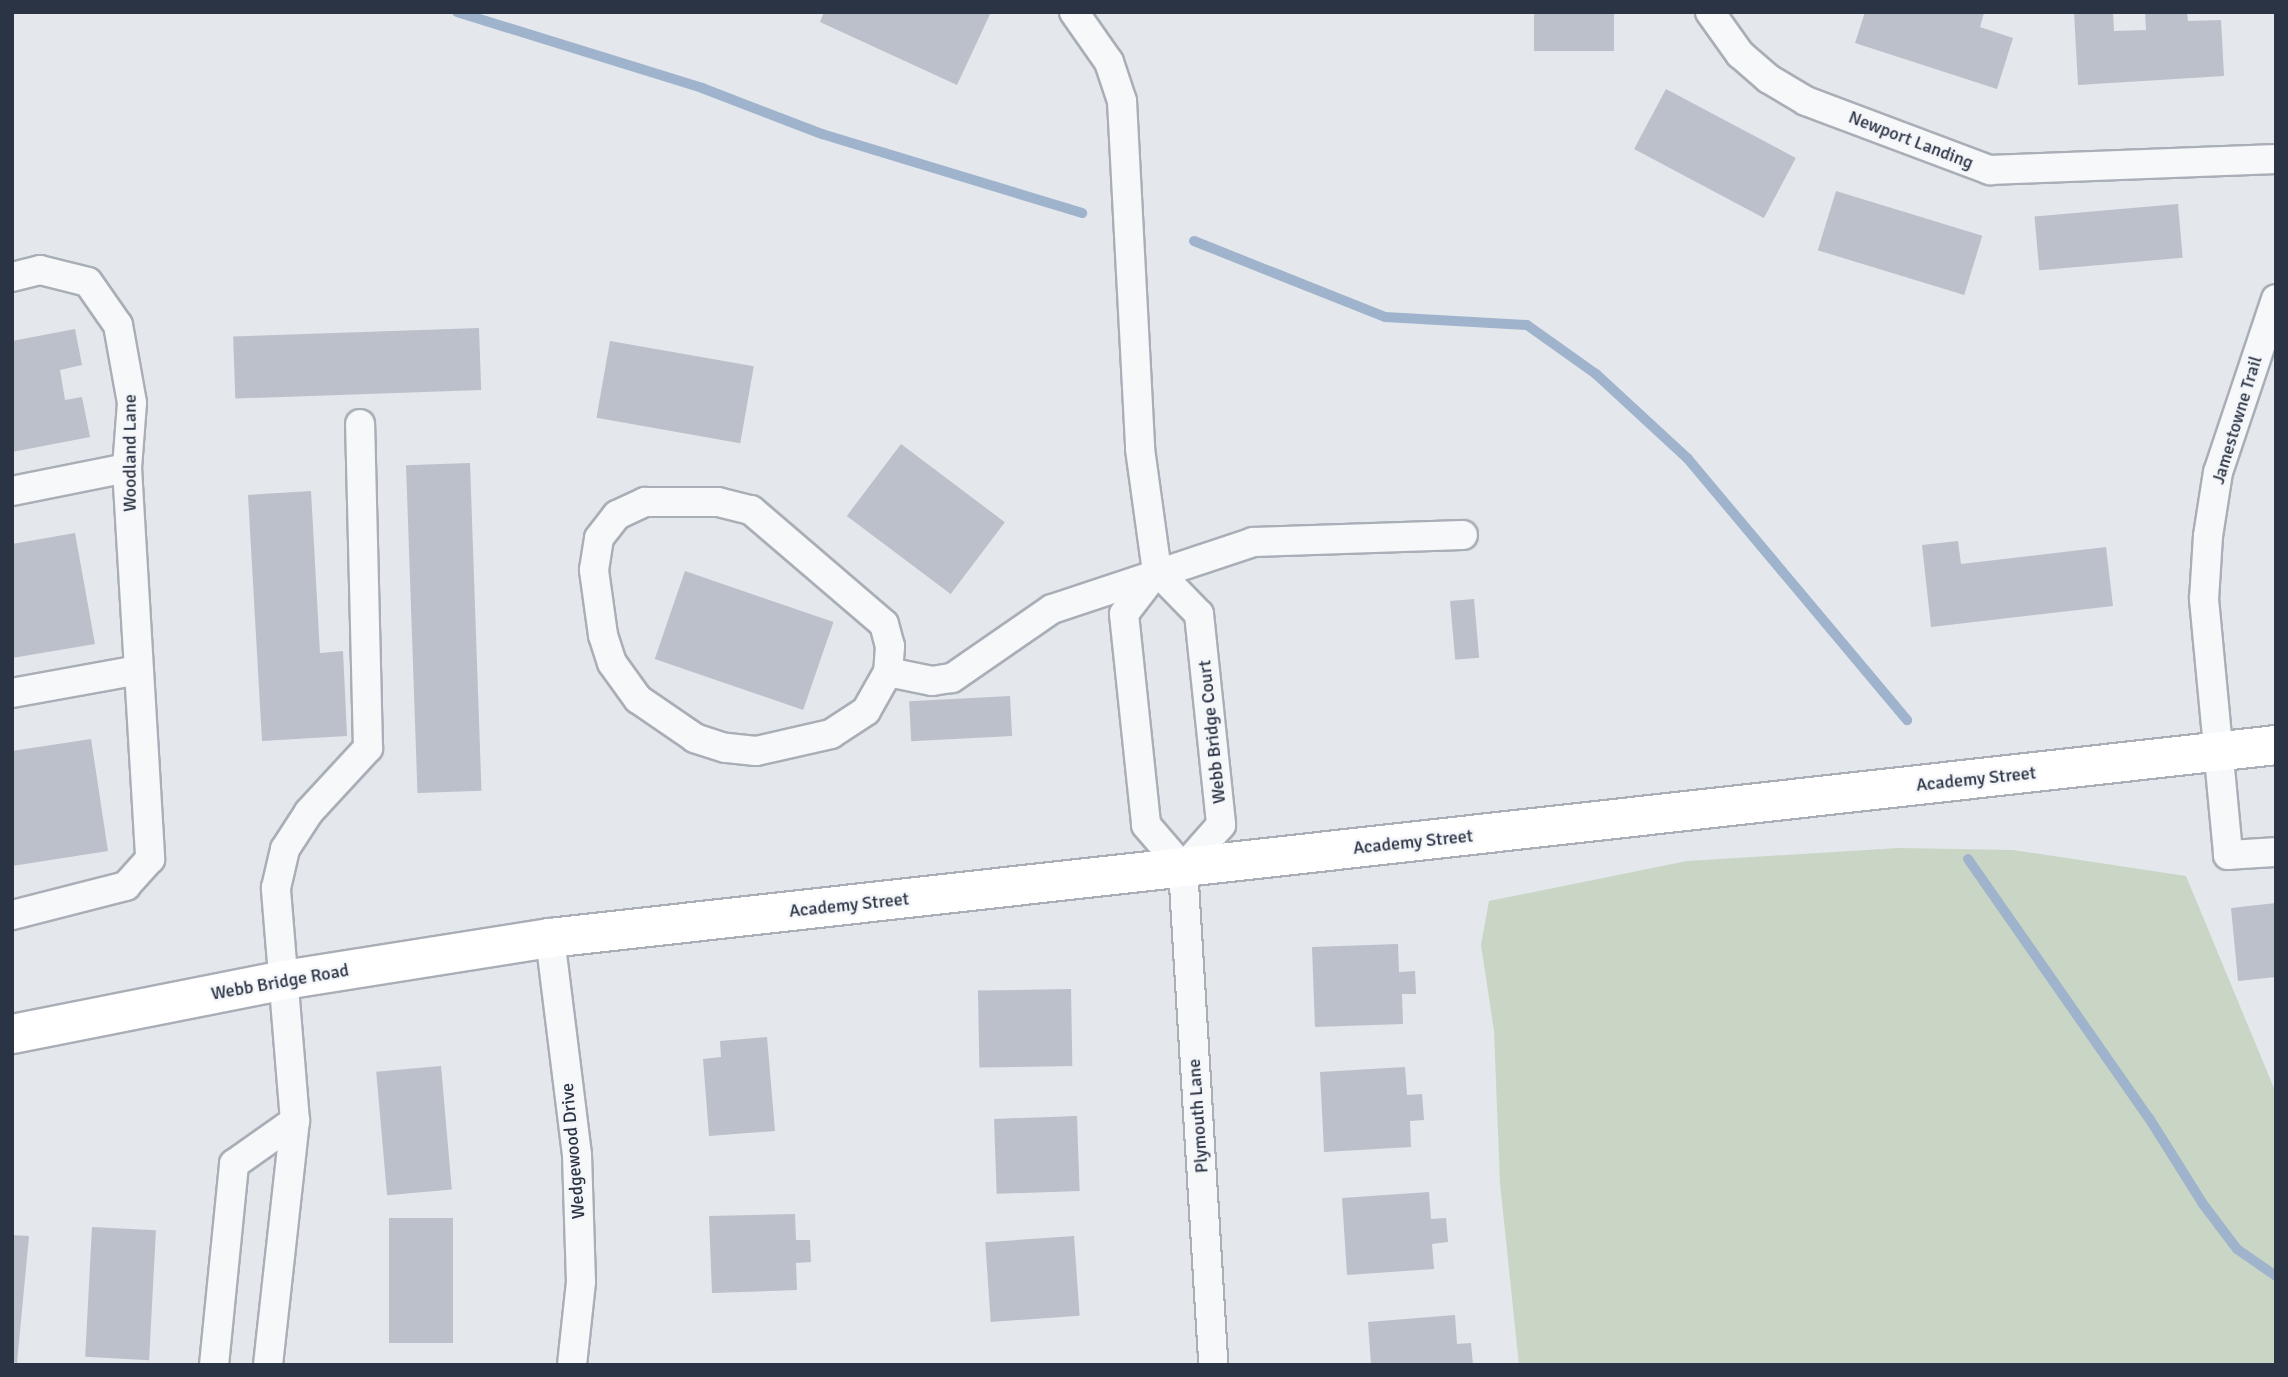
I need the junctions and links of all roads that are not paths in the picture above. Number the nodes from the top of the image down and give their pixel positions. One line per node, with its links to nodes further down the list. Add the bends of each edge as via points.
1 (1074, 12): 10 (street, via 1110,62 1122,102 1140,449)
2 (1710, 12): 3 (street, Newport Landing, via 1740,54 1769,79 1806,101 1990,170)
3 (2276, 159)
4 (12, 277): 7 (street, Woodland Lane, via 40,270 88,282 118,325 132,403)
5 (2276, 299): 15 (street, Jamestowne Trail, via 2218,472 2208,536 2204,599)
6 (360, 424): 20 (street, via 368,748 309,812 285,849 276,888)
7 (127, 468): 8 (street); 11 (street, Woodland Lane)
8 (12, 491)
9 (1463, 535): 10 (street, via 1254,542)
10 (1157, 571): 12 (street, via 1052,609 952,678 932,681); 17 (street, via 1124,614 1146,825); 17 (street, Webb Bridge Court, via 1199,614 1222,825)
11 (138, 670): 13 (street); 18 (street, Woodland Lane, via 150,859 125,886)
12 (888, 673): 12 (street, via 866,710 831,734 756,751 725,748 695,738 638,699 612,663 603,635 594,570 599,538 617,515 645,502 718,502 751,510 884,624 890,646)
13 (12, 693)
14 (2276, 745): 15 (street, Academy Street)
15 (2220, 751): 16 (street, Jamestowne Trail, via 2228,855); 17 (street, Academy Street)
16 (2276, 852)
17 (1183, 868): 19 (street, Academy Street); 26 (street, Plymouth Lane)
18 (12, 915)
19 (550, 938): 20 (street, Webb Bridge Road); 25 (street, Wedgewood Drive, via 577,1155 582,1282)
20 (284, 980): 21 (street, Webb Bridge Road); 22 (street)
21 (12, 1034)
22 (295, 1121): 23 (street, via 234,1164); 24 (street)
23 (214, 1365)
24 (268, 1365)
25 (572, 1365)
26 (1213, 1365)

